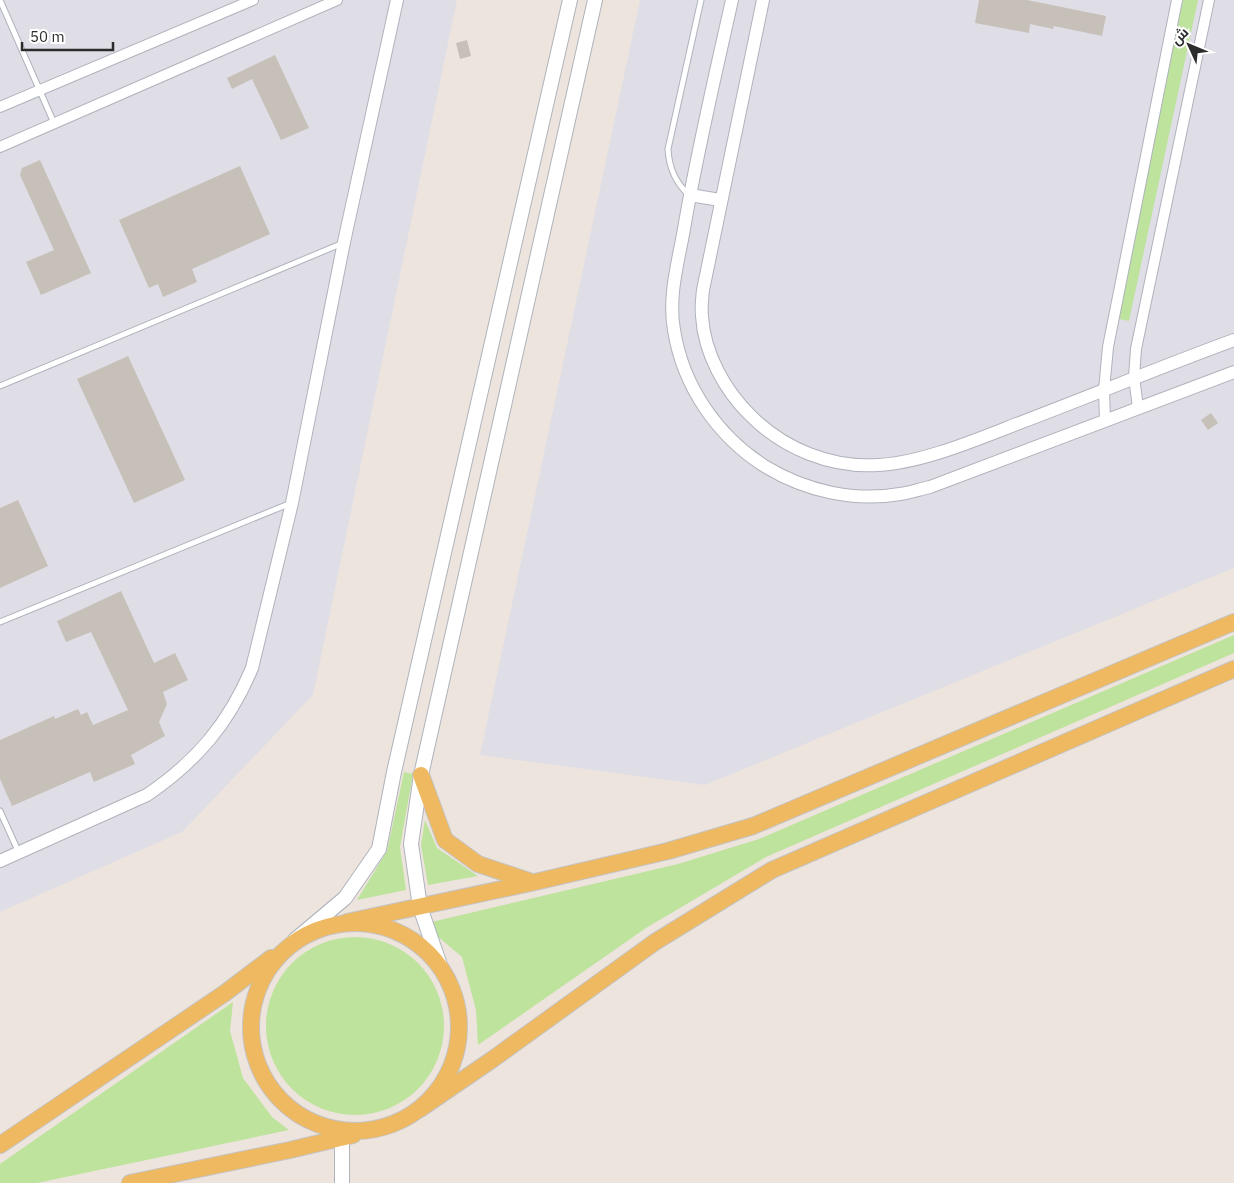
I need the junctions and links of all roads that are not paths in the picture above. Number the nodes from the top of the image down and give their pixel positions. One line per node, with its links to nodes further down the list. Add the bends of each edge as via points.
1 (0, 0): 12 (lane)
2 (253, 0): 12 (street)
3 (337, 0): 14 (street)
4 (397, 0): 18 (street)
5 (701, 0): 16 (lane, via 668,149 673,175)
6 (732, 0): 16 (street)
7 (762, 0): 17 (street)
8 (1177, 0): 23 (street, via 1108,346)
9 (1209, 0): 21 (street, via 1136,349)
10 (570, 2): 11 (main road); 37 (main road, via 396,762 379,849 344,898)
11 (594, 4): 30 (main road)
12 (40, 90): 13 (street); 14 (lane)
13 (0, 107)
14 (55, 124): 15 (street)
15 (0, 147)
16 (690, 195): 17 (street); 25 (street, via 671,299 681,360 693,389 719,427 753,459 780,475 808,487 838,494 869,497 900,494 930,487)
17 (720, 200): 23 (street, via 703,290 702,317 707,342 728,388 761,426 781,441 828,460 878,466 974,441)
18 (344, 242): 22 (lane); 26 (street)
19 (1234, 340): 21 (street)
20 (1234, 372): 24 (street)
21 (1134, 377): 23 (street); 24 (street)
22 (0, 386)
23 (1104, 390): 25 (street)
24 (1138, 408): 25 (street)
25 (1105, 421)
26 (292, 503): 27 (lane); 32 (street, via 252,668 234,706 210,740 181,770 147,795)
27 (0, 622)
28 (1234, 622): 34 (main road, via 753,826 668,851)
29 (1234, 669): 39 (main road, via 772,870 655,942)
30 (421, 776): 34 (main road, via 445,840 478,864); 35 (main road, via 411,844)
31 (0, 810): 32 (lane)
32 (19, 854): 33 (street)
33 (0, 861)
34 (535, 882): 35 (main road)
35 (420, 907): 36 (main road); 38 (main road)
36 (347, 922): 37 (main road, via 320,928); 38 (main road, via 382,925 415,940)
37 (294, 940): 40 (main road, via 269,966 254,998 250,1034 258,1069 278,1098 306,1120 340,1131); 42 (main road, via 225,993)
38 (440, 965): 39 (main road, via 454,993 460,1025 456,1056 442,1085)
39 (420, 1109): 40 (main road, via 399,1122)
40 (376, 1130): 41 (main road)
41 (342, 1138): 43 (main road); 44 (main road)
42 (0, 1145)
43 (130, 1183)
44 (342, 1183)

